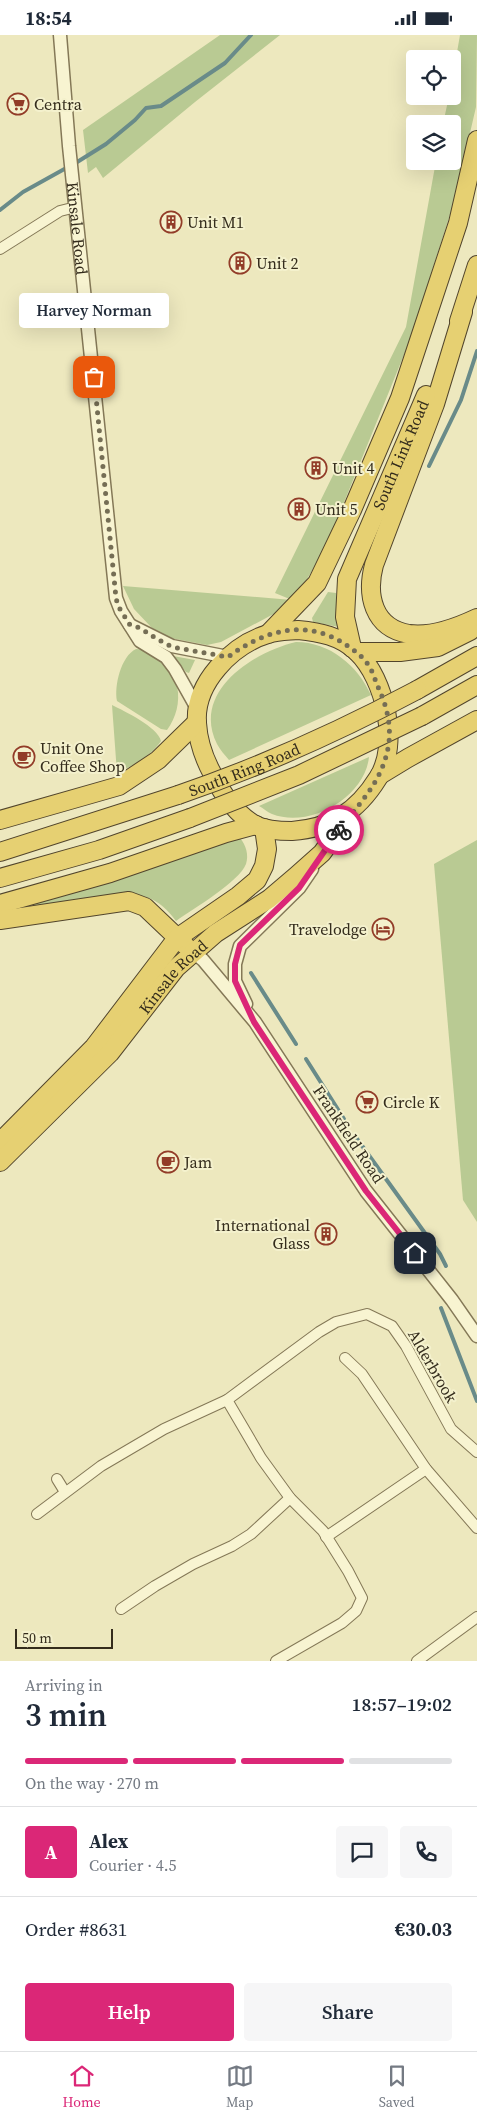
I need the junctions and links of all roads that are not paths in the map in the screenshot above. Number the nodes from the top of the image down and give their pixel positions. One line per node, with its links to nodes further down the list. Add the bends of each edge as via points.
1 (60, 35): 3 (street, Kinsale Road)
2 (477, 140): 10 (highway, South Link Road, via 458,223 400,398 317,583)
3 (76, 207): 4 (street, via 60,211); 8 (street, Kinsale Road, via 116,598)
4 (0, 249)
5 (477, 265): 6 (highway, South Link Road)
6 (462, 312): 7 (highway, via 434,404 374,565 370,589 375,611 382,620 410,634 451,629); 11 (highway, South Link Road, via 347,579 345,617)
7 (477, 618)
8 (130, 625): 13 (street, via 172,647); 15 (street, Kinsale Road, via 140,641 166,657 175,669)
9 (477, 627): 11 (highway, via 438,647 400,652)
10 (268, 634): 11 (highway, via 298,629 322,633); 13 (highway)
11 (354, 650): 17 (highway, via 369,666 387,714 389,743)
12 (477, 656): 21 (highway, South Ring Road, bridge, via 366,717 231,777)
13 (228, 657): 15 (highway, via 211,677 200,698)
14 (477, 685): 23 (highway, South Ring Road, bridge, via 422,716 299,775 99,850)
15 (197, 716): 19 (highway, via 158,760 119,786); 20 (highway, via 205,758 221,791 232,805)
16 (477, 721): 17 (highway)
17 (380, 775): 18 (highway, Kinsale Road)
18 (357, 806): 20 (highway, via 331,823 308,830 283,831); 22 (highway, Kinsale Road)
19 (0, 820)
20 (260, 827): 24 (highway, via 226,833 110,873); 26 (highway, Kinsale Road, via 267,849 257,880)
21 (0, 852)
22 (322, 853): 27 (highway, Kinsale Road, via 268,899); 28 (street, via 299,888 240,945 235,981)
23 (0, 878)
24 (0, 904)
25 (0, 920): 26 (highway, via 129,901 145,907)
26 (177, 938): 27 (highway); 29 (highway, Kinsale Road, via 94,1047)
27 (193, 952): 28 (street, Frankfield Road); 30 (highway, Kinsale Road, via 176,968 110,1053)
28 (254, 1022): 31 (street, Frankfield Road, via 366,1191)
29 (0, 1142)
30 (0, 1162)
31 (477, 1336)
32 (345, 1358): 35 (street, via 362,1374)
33 (228, 1400): 34 (street, Alderbrook, via 319,1332 336,1322 367,1314 392,1326 451,1429); 37 (street, Alderbrook, via 164,1429 101,1466); 38 (street, via 261,1458)
34 (477, 1451)
35 (426, 1469): 40 (street); 41 (street)
36 (57, 1479): 37 (street)
37 (65, 1492): 39 (street, Alderbrook)
38 (290, 1498): 41 (street); 42 (street, via 251,1534 155,1586)
39 (37, 1515)
40 (477, 1528)
41 (326, 1537): 44 (street, via 362,1598 356,1611 342,1623)
42 (121, 1609)
43 (477, 1617): 45 (street)
44 (276, 1661)
45 (417, 1661)

